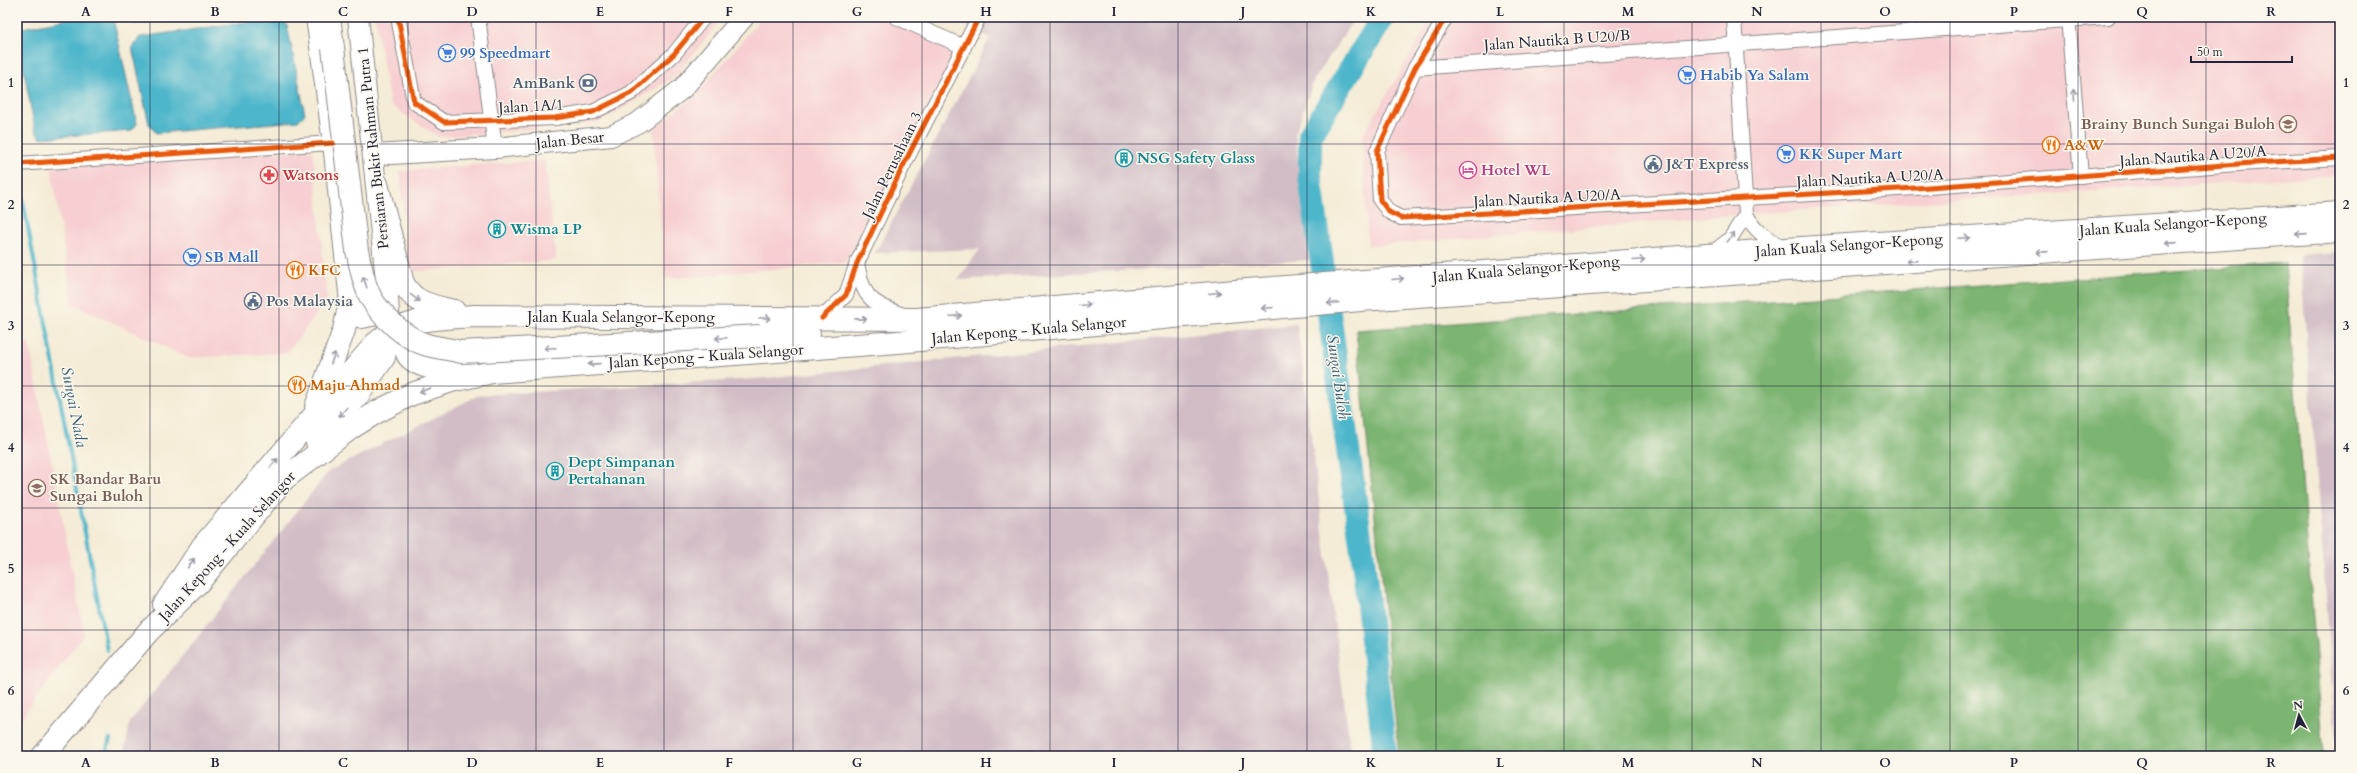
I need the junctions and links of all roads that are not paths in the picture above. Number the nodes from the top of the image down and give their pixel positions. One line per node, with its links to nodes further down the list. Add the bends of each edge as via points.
1 (316, 17): 18 (main road)
2 (329, 17): 41 (highway, one-way to 2, bridge, via 843,334 460,352 426,345 404,333 371,299 364,281 357,251)
3 (358, 17): 20 (main road, Persiaran Bukit Rahman Putra 1)
4 (398, 17): 17 (street, Jalan 1A/1, via 414,102 444,122)
5 (478, 17): 17 (street)
6 (704, 17): 17 (street, Jalan 1A/1, via 674,54 630,93 593,112 555,118)
7 (744, 17): 19 (main road, Jalan Besar, via 684,88 639,122 611,136)
8 (896, 17): 15 (street)
9 (979, 17): 15 (street, Jalan Perusahaan 3)
10 (1446, 17): 16 (street)
11 (1734, 17): 14 (street)
12 (2108, 17): 13 (street, Jalan Nautika B U20/B)
13 (2068, 18): 14 (street, Jalan Nautika B U20/B); 23 (street, one-way to 13)
14 (1735, 45): 16 (street, Jalan Nautika B U20/B); 25 (street)
15 (964, 47): 31 (street, Jalan Perusahaan 3)
16 (1415, 68): 25 (street, Jalan Nautika A U20/A, via 1377,151 1380,200 1389,212 1401,218)
17 (491, 120): 19 (street)
18 (333, 143): 22 (street); 35 (main road)
19 (495, 148): 20 (main road, Jalan Besar)
20 (374, 155): 24 (main road, Persiaran Bukit Rahman Putra 1)
21 (2340, 158): 23 (street, Jalan Nautika A U20/A)
22 (24, 164)
23 (2081, 176): 25 (street, Jalan Nautika A U20/A)
24 (376, 184): 32 (main road, Persiaran Bukit Rahman Putra 1); 36 (highway, one-way to 36, via 408,293 427,305)
25 (1744, 197): 27 (street)
26 (2340, 213): 29 (highway, Jalan Kuala Selangor-Kepong, one-way to 26)
27 (1746, 214): 29 (street, via 1761,235); 30 (street, one-way to 27, via 1730,239)
28 (2340, 231): 33 (highway, Jalan Kuala Selangor-Kepong, one-way to 33)
29 (1786, 249): 30 (highway, Jalan Kuala Selangor-Kepong)
30 (1710, 255): 33 (highway, Jalan Kuala Selangor-Kepong, one-way to 30)
31 (857, 263): 37 (street, Jalan Perusahaan 3, via 846,295); 38 (street, via 866,294 879,306)
32 (386, 280): 35 (main road, Persiaran Bukit Rahman Putra 1, via 384,302 376,315 362,318 355,314); 40 (highway)
33 (1360, 291): 34 (highway, Jalan Kepong - Kuala Selangor)
34 (1306, 295): 38 (highway, Jalan Kepong - Kuala Selangor, one-way to 34); 41 (highway, Jalan Kepong - Kuala Selangor, one-way to 41)
35 (350, 302): 43 (highway, one-way to 35, via 344,330)
36 (474, 316): 37 (highway, Jalan Kuala Selangor-Kepong, one-way to 37); 39 (highway, Jalan Kuala Selangor-Kepong)
37 (822, 318): 38 (highway, Jalan Kepong - Kuala Selangor, one-way to 38)
38 (917, 319)
39 (420, 320): 40 (highway, Jalan Kepong - Kuala Selangor, via 404,324); 42 (highway, via 407,335 405,344 408,354 415,362 451,371)
40 (389, 332): 43 (highway, Jalan Kepong - Kuala Selangor, via 376,343); 44 (highway, one-way to 44, via 384,357 356,398)
41 (898, 342): 42 (highway, Jalan Kepong - Kuala Selangor, one-way to 42)
42 (492, 372): 44 (highway, Jalan Kepong - Kuala Selangor, one-way to 44, via 451,381 412,394 377,412 351,428)
43 (310, 421): 45 (highway, Jalan Kepong - Kuala Selangor, one-way to 43, via 202,547)
44 (284, 479): 45 (highway, Jalan Kepong - Kuala Selangor, via 199,582)
45 (148, 632): 46 (highway, Jalan Kepong - Kuala Selangor)
46 (42, 756)

